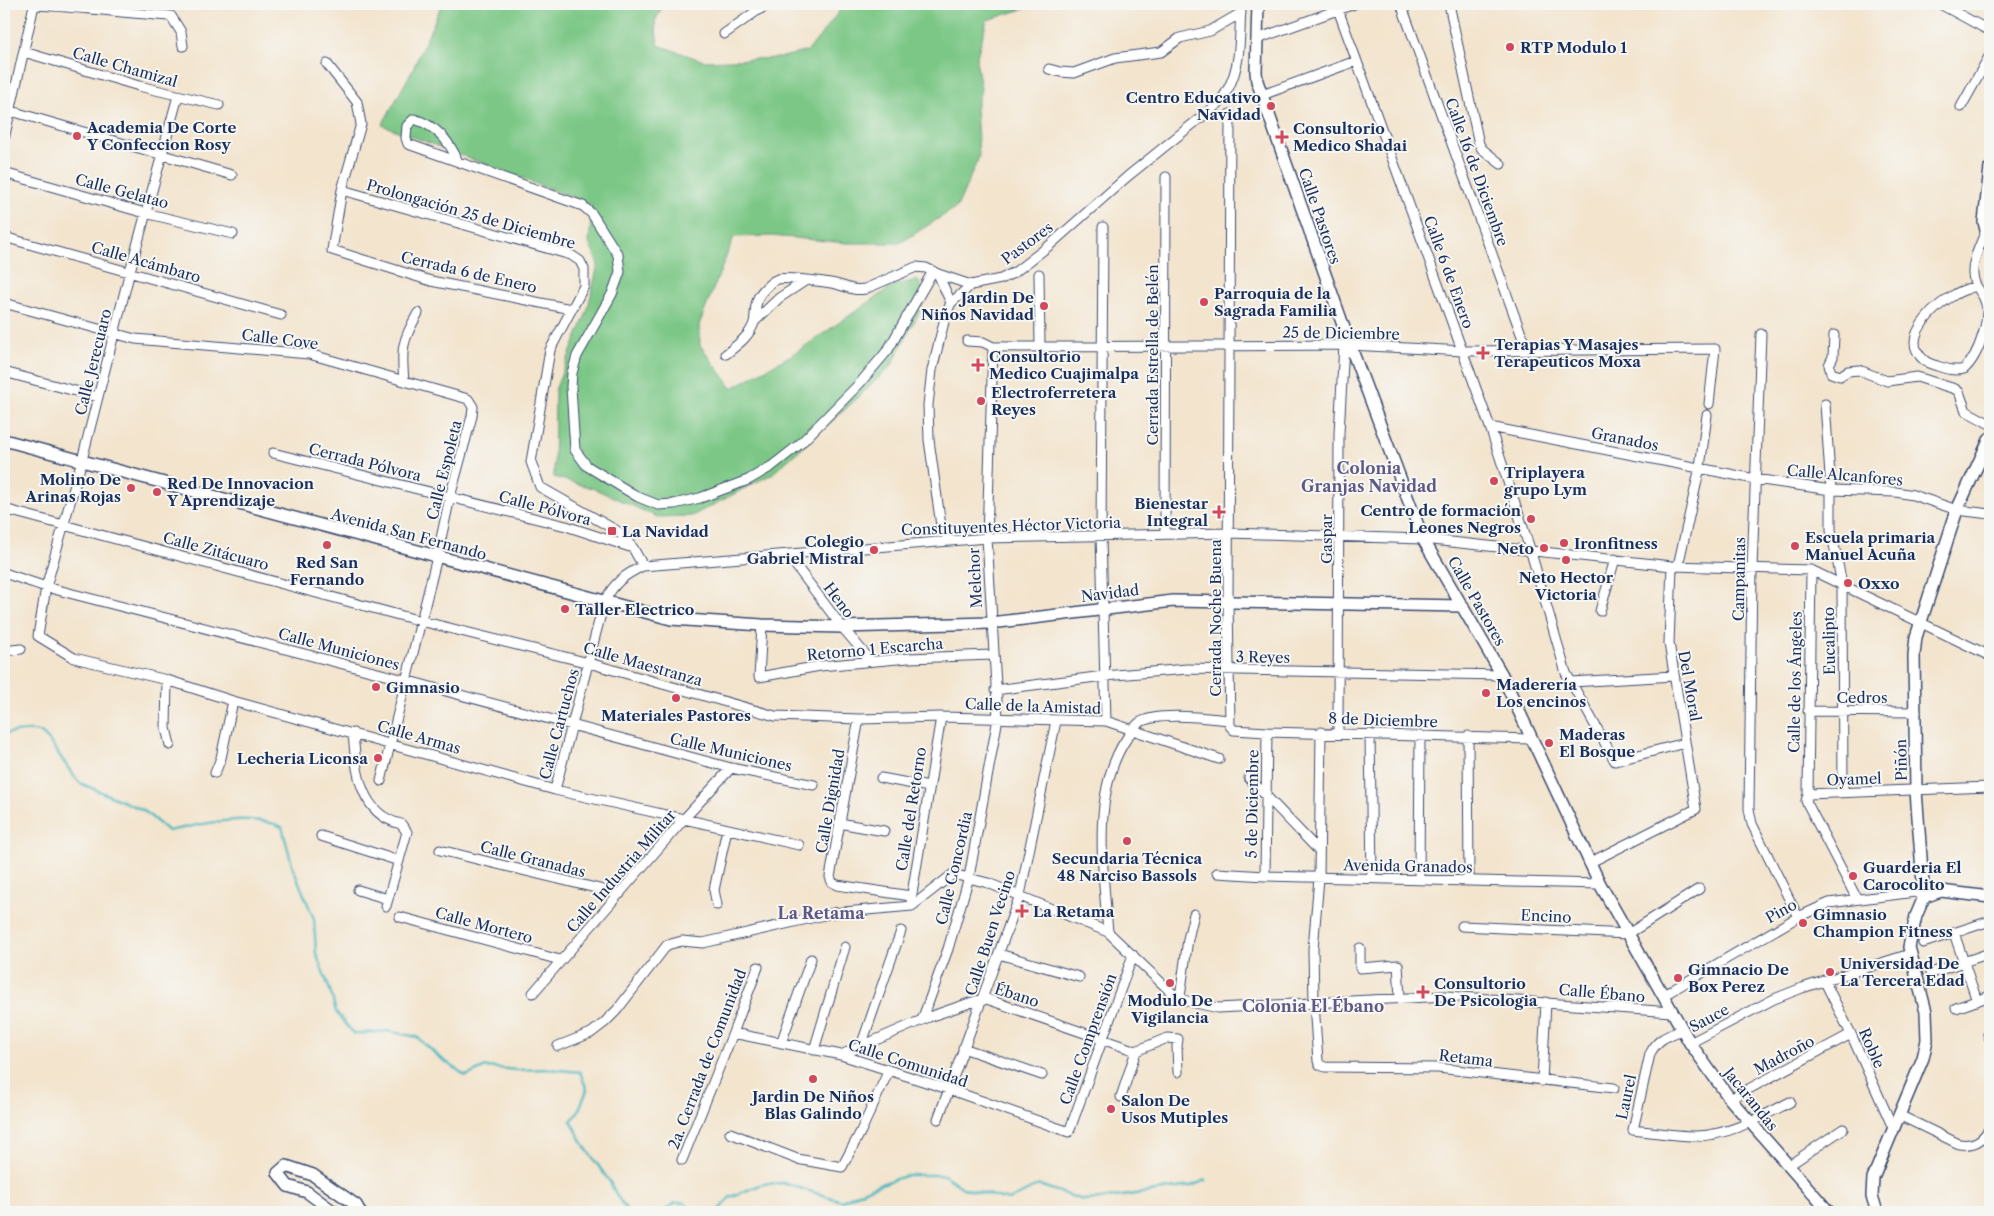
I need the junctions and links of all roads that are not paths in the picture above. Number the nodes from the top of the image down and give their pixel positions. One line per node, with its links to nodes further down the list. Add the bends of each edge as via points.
1 (770, 4): 10 (street)
2 (1258, 4): 11 (street, Calle Pastores)
3 (1354, 4): 7 (street)
4 (1401, 4): 60 (street, Calle 16 de Diciembre)
5 (1449, 4): 27 (street, via 1480,144 1482,150)
6 (1940, 4): 9 (street)
7 (1337, 6): 11 (street); 15 (street, Calle 6 de Enero)
8 (1241, 8): 17 (street, via 1210,31 1180,38 1161,52 1115,58 1074,72); 42 (street, Pastores, via 1238,64 1229,90 1219,103 1015,272 1001,279)
9 (1990, 31)
10 (724, 34)
11 (1257, 39): 18 (street, Calle Pastores, via 1256,72)
12 (183, 46): 13 (street, via 181,32 172,16 34,5)
13 (24, 52): 19 (street, Calle Chamizal); 22 (street)
14 (1990, 55): 21 (street)
15 (1356, 61): 18 (street); 61 (street, Calle 6 de Enero)
16 (327, 64): 32 (street, via 357,102 360,112 361,124)
17 (1049, 69)
18 (1262, 95): 54 (street, Calle Pastores)
19 (178, 96): 20 (street, Calle Chamizal); 25 (street, Calle Jerecuaro)
20 (219, 105)
21 (1961, 107)
22 (11, 111): 24 (street); 25 (street)
23 (1230, 114): 56 (street, Cerrada Noche Buena)
24 (4, 139)
25 (162, 154): 30 (street); 33 (street, Calle Jerecuaro)
26 (458, 162): 26 (street, via 447,141 426,123 414,120 407,126 408,144); 39 (street, via 583,206 592,214 618,255 620,272 612,294 577,356 572,373 575,450 587,466 638,497 658,505 700,498 748,480 800,444 888,350)
27 (1501, 164)
28 (1990, 170): 36 (street, via 1984,222)
29 (4, 173): 33 (street, Calle Gelatao)
30 (232, 175)
31 (1166, 177): 55 (street, Cerrada Estrella de Belén)
32 (342, 190): 46 (street, Prolongación 25 de Diciembre, via 570,255 580,261 586,278); 46 (street, Cerrada 6 de Enero, via 332,250 431,281)
33 (145, 213): 35 (street, Calle Gelatao); 38 (street, Calle Jerecuaro)
34 (1103, 227): 59 (street)
35 (233, 234)
36 (1988, 235): 43 (street, via 1973,266)
37 (4, 237): 38 (street, Calle Acámbaro)
38 (130, 271): 48 (street, Calle Acámbaro); 50 (street, Calle Jerecuaro)
39 (936, 272): 41 (street, via 916,267 857,291 836,284); 42 (street); 45 (street)
40 (1039, 274): 58 (street)
41 (805, 281): 49 (street, via 779,298); 49 (street, via 788,278 769,284 759,294)
42 (971, 285): 45 (street)
43 (1975, 286): 43 (street, via 1953,295 1917,330 1914,346 1921,359 1959,370 1974,358 1984,331 1986,312 1984,299)
44 (4, 303): 50 (street, Calle Cove)
45 (951, 303): 90 (street, via 932,370 928,405 929,440 941,526)
46 (571, 309): 91 (street, Prolongación 25 de Diciembre, via 550,350 531,462 540,487 619,532)
47 (418, 312): 64 (street, via 406,335 401,355)
48 (281, 315)
49 (754, 322): 62 (street, via 748,335)
50 (114, 333): 64 (street, Calle Cove, via 135,339 309,354); 65 (street, Calle Jerecuaro)
51 (1761, 334): 77 (street, Campanitas)
52 (1834, 335): 70 (street, via 1833,357 1829,365 1831,373 1840,376 1859,370 1888,381 1917,378 1955,389 1966,411)
53 (966, 342): 57 (street, 25 de Diciembre, via 983,342)
54 (1347, 345): 56 (street, 25 de Diciembre); 61 (street, 25 de Diciembre); 87 (street, Gaspar, via 1339,433); 89 (street, Calle Pastores)
55 (1165, 346): 56 (street, 25 de Diciembre); 59 (street, 25 de Diciembre); 85 (street, Cerrada Estrella de Belén)
56 (1230, 346): 84 (street, Cerrada Noche Buena)
57 (993, 347): 58 (street, 25 de Diciembre); 88 (street, Melchor)
58 (1040, 347): 59 (street, 25 de Diciembre)
59 (1103, 347): 86 (street)
60 (1527, 350): 61 (street, 25 de Diciembre); 67 (street, 25 de Diciembre, via 1715,349)
61 (1464, 351): 71 (street, Calle 6 de Enero)
62 (726, 354)
63 (4, 372): 65 (street)
64 (404, 381): 66 (street, Calle Cove)
65 (98, 397): 75 (street, Calle Jerecuaro)
66 (468, 399): 79 (street, Calle Espoleta, via 472,416)
67 (1709, 404)
68 (1825, 404): 78 (street, Eucalipto)
69 (1707, 415): 76 (street, Del Moral)
70 (1990, 424)
71 (1490, 427): 76 (street, Granados); 92 (street, Calle 6 de Enero)
72 (1990, 438): 81 (street, Piñón)
73 (4, 440): 75 (street, Avenida San Fernando)
74 (273, 453): 79 (street, Cerrada Pólvora)
75 (82, 460): 83 (street, Calle Jerecuaro); 94 (street, Avenida San Fernando)
76 (1700, 468): 77 (street, Granados); 97 (street, Del Moral)
77 (1755, 479): 78 (street, Calle Alcanfores); 98 (street, Campanitas)
78 (1831, 490): 81 (street, Calle Alcanfores, via 1896,492); 101 (street, Eucalipto, via 1831,530)
79 (450, 497): 91 (street, Calle Pólvora, via 566,526); 94 (street, Calle Espoleta)
80 (4, 508): 83 (street, Calle Zitácuaro)
81 (1957, 510): 82 (street, Calle Alcanfores); 111 (street, Piñón)
82 (1990, 514)
83 (64, 524): 102 (street, Calle Jerecuaro); 109 (street, Calle Zitácuaro)
84 (1229, 533): 85 (street, Constituyentes Héctor Victoria); 87 (street, Constituyentes Héctor Victoria); 103 (street, Cerrada Noche Buena)
85 (1165, 534): 86 (street, Constituyentes Héctor Victoria)
86 (1101, 536): 88 (street, Constituyentes Héctor Victoria); 107 (street)
87 (1340, 537): 89 (street, Constituyentes Héctor Victoria); 105 (street, Gaspar)
88 (987, 538): 90 (street, Constituyentes Héctor Victoria); 110 (street, Melchor)
89 (1423, 538): 92 (street, Constituyentes Héctor Victoria); 106 (street, Calle Pastores)
90 (948, 540): 93 (street, Constituyentes Héctor Victoria)
91 (633, 548): 96 (street, Prolongación 25 de Diciembre)
92 (1530, 549): 95 (street, Constituyentes Héctor Victoria); 128 (street, Calle 6 de Enero)
93 (787, 554): 96 (street, Constituyentes Héctor Victoria); 113 (street, Heno)
94 (437, 557): 104 (street, Avenida San Fernando); 109 (street, Calle Espoleta)
95 (1615, 559): 97 (street, Constituyentes Héctor Victoria); 108 (street)
96 (643, 566): 104 (street, Calle Cartuchos, via 618,580)
97 (1675, 566): 98 (street, Constituyentes Héctor Victoria); 125 (street, Del Moral, via 1669,643)
98 (1752, 568): 99 (street, Constituyentes Héctor Victoria); 197 (street, Campanitas, via 1749,809 1752,824)
99 (1811, 570): 101 (street, Constituyentes Héctor Victoria); 132 (street, Calle de los Ángeles)
100 (4, 574): 102 (street, Calle Municiones)
101 (1842, 584): 111 (street, Constituyentes Héctor Victoria); 131 (street, Eucalipto)
102 (46, 587): 114 (street, Calle Jerecuaro); 127 (street, Calle Municiones)
103 (1228, 601): 105 (street, Navidad); 107 (street, Navidad, via 1173,601); 121 (street, Cerrada Noche Buena)
104 (604, 602): 112 (street, Avenida San Fernando, via 671,619); 120 (street, Calle Cartuchos)
105 (1339, 604): 106 (street, Navidad); 122 (street, Gaspar)
106 (1462, 606): 123 (street, Calle Pastores)
107 (1102, 609): 110 (street, Navidad); 124 (street)
108 (1600, 611)
109 (421, 621): 120 (street, Calle Maestranza); 127 (street, Calle Espoleta)
110 (991, 623): 113 (street, Navidad); 117 (street, Melchor)
111 (1920, 623): 118 (street, Constituyentes Héctor Victoria); 133 (street, Piñón, via 1914,655)
112 (762, 625): 113 (street, Navidad); 119 (street, Retorno 1 Escarcha, via 759,677)
113 (842, 627): 119 (street, Heno)
114 (38, 636): 126 (street, Calle Armas, via 74,658)
115 (20, 649): 116 (street)
116 (4, 651)
117 (993, 655): 119 (street, Retorno 1 Escarcha); 129 (street, Melchor)
118 (1990, 656)
119 (871, 661)
120 (589, 663): 136 (street, Calle Maestranza, via 775,716); 140 (street, Calle Cartuchos)
121 (1229, 670): 122 (street, 3 Reyes); 124 (street, 3 Reyes, via 1187,669); 137 (street, Cerrada Noche Buena)
122 (1337, 672): 123 (street, 3 Reyes); 145 (street, Gaspar)
123 (1502, 675): 150 (street, Calle Pastores)
124 (1104, 676): 129 (street, 3 Reyes); 139 (street)
125 (1674, 676): 128 (street); 152 (street, Del Moral)
126 (167, 680): 130 (street, Calle Armas); 153 (street, via 166,728)
127 (405, 680): 140 (street, Calle Municiones); 151 (street, Calle Espoleta)
128 (1571, 682): 152 (street, Calle 6 de Enero, via 1615,761)
129 (995, 690): 135 (street, Melchor)
130 (233, 701): 146 (street, Calle Armas); 156 (street)
131 (1844, 710): 132 (street, Cedros); 133 (street, Cedros); 165 (street, Eucalipto)
132 (1808, 711): 166 (street, Calle de los Ángeles)
133 (1916, 712): 164 (street, Piñón)
134 (941, 717): 135 (street, Calle de la Amistad); 136 (street, Calle de la Amistad); 161 (street, Calle del Retorno)
135 (998, 718): 138 (street, Calle de la Amistad); 180 (street, Calle Concordia)
136 (859, 719): 169 (street, Calle Dignidad)
137 (1229, 720): 141 (street, Cerrada Noche Buena); 142 (street, via 1181,716 1153,718 1138,724)
138 (1056, 721): 139 (street, Calle de la Amistad); 189 (street, Calle Buen Vecino)
139 (1106, 721): 142 (street, Calle de la Amistad)
140 (573, 726): 155 (street, Calle Municiones); 163 (street, Calle Cartuchos)
141 (1234, 730): 143 (street, 8 de Diciembre)
142 (1132, 731): 154 (street, Calle de la Amistad); 201 (street, via 1114,761 1105,804 1103,871)
143 (1267, 732): 144 (street, 8 de Diciembre); 167 (street, 5 de Diciembre)
144 (1321, 732): 145 (street, 8 de Diciembre); 175 (street)
145 (1338, 732): 147 (street, 8 de Diciembre)
146 (353, 733): 151 (street, Calle Armas); 176 (street, via 360,785 374,809 389,821 402,824 407,832)
147 (1370, 734): 148 (street, 8 de Diciembre); 182 (street)
148 (1420, 735): 149 (street, 8 de Diciembre); 183 (street)
149 (1468, 736): 150 (street, 8 de Diciembre); 184 (street)
150 (1531, 739): 177 (street, Calle Pastores)
151 (389, 743): 159 (street, Calle Espoleta); 163 (street, Calle Armas)
152 (1686, 743): 177 (street, Del Moral, via 1696,809)
153 (170, 745)
154 (1218, 759)
155 (731, 768): 160 (street, Calle Municiones); 168 (street, Calle Industria Militar)
156 (215, 772)
157 (881, 778): 161 (street)
158 (1249, 778): 167 (street)
159 (381, 781)
160 (814, 785)
161 (929, 787): 193 (street, Calle del Retorno)
162 (1990, 787): 164 (street, Oyamel)
163 (556, 790): 168 (street, Calle Armas)
164 (1916, 791): 165 (street, Oyamel); 190 (street, Piñón)
165 (1843, 792): 166 (street, Oyamel)
166 (1808, 794): 192 (street, Calle de los Ángeles, via 1807,806)
167 (1266, 797): 175 (street); 179 (street, 5 de Diciembre)
168 (683, 820): 170 (street, Calle Armas); 188 (street, Calle Industria Militar)
169 (839, 823): 171 (street); 193 (street, Calle Dignidad, via 830,877 832,882)
170 (727, 829): 173 (street, Calle Armas); 194 (street, via 714,890)
171 (884, 831)
172 (321, 836): 176 (street)
173 (799, 845)
174 (440, 850): 188 (street, Calle Granadas)
175 (1319, 851): 181 (street)
176 (399, 861): 186 (street, via 387,903)
177 (1589, 864): 185 (street, Calle Pastores)
178 (1216, 873): 179 (street, Avenida Granados)
179 (1265, 876): 181 (street, Avenida Granados)
180 (969, 877): 189 (street, Calle Ébano); 193 (street, via 953,874); 229 (street, Calle Concordia, via 948,949)
181 (1319, 878): 182 (street, Avenida Granados); 226 (street)
182 (1372, 878): 183 (street, Avenida Granados)
183 (1420, 879): 184 (street, Avenida Granados)
184 (1469, 881): 185 (street, Avenida Granados)
185 (1600, 884): 203 (street, Calle Pastores)
186 (358, 890)
187 (1699, 890): 203 (street)
188 (620, 894): 212 (street, Calle Industria Militar)
189 (1020, 895): 201 (street, Calle Ébano); 208 (street, Calle Buen Vecino)
190 (1924, 897): 191 (street, via 1941,891); 192 (street, Pino, via 1915,892); 209 (street, via 1916,916)
191 (1990, 897)
192 (1857, 899): 197 (street, Pino, via 1829,903)
193 (911, 901): 236 (street, via 833,913 703,943 682,941 667,944 604,1024 590,1034)
194 (717, 905)
195 (1194, 914): 222 (street)
196 (400, 917): 212 (street, Calle Mortero)
197 (1798, 917): 219 (street, Pino)
198 (1990, 921): 202 (street)
199 (1462, 926): 203 (street, Encino)
200 (901, 931): 237 (street)
201 (1108, 932): 210 (street, Calle Ébano)
202 (1954, 933): 204 (street); 213 (street)
203 (1628, 934): 219 (street, Calle Pastores)
204 (1923, 943)
205 (845, 947): 239 (street)
206 (1360, 948): 223 (street, via 1360,968 1398,965)
207 (1990, 953): 213 (street)
208 (999, 954): 216 (street); 221 (street, Calle Buen Vecino)
209 (1910, 954): 217 (street, Sauce); 251 (street, via 1926,1012 1927,1040 1923,1058)
210 (1133, 955): 222 (street, Calle Ébano); 233 (street, Calle Comprensión)
211 (810, 958): 234 (street)
212 (560, 960): 218 (street, Calle Industria Militar)
213 (1964, 962): 215 (street); 224 (street)
214 (758, 967): 231 (street, 2a. Cerrada de Comunidad)
215 (1931, 973)
216 (1078, 977)
217 (1824, 980): 232 (street, Roble); 235 (street, Sauce, via 1774,999)
218 (533, 993)
219 (1664, 995): 228 (street, Jacarandas)
220 (1990, 996): 224 (street)
221 (984, 998): 229 (street, Ébano); 233 (street, Ébano); 238 (street, Calle Buen Vecino)
222 (1180, 998): 226 (street, Calle Ébano, via 1218,1008)
223 (1400, 998): 225 (street, Calle Ébano, via 1447,996); 226 (street, Calle Ébano)
224 (1977, 1001): 227 (street)
225 (1546, 1002): 228 (street, Calle Ébano); 245 (street)
226 (1314, 1003): 245 (street, Retama, via 1318,1061 1325,1067 1438,1068)
227 (1956, 1008)
228 (1672, 1012): 230 (street, Jacarandas)
229 (922, 1020): 237 (street, Ébano)
230 (1682, 1030): 235 (street, Jacarandas); 253 (street, Laurel, via 1661,1038 1650,1054 1633,1130 1696,1136)
231 (734, 1033): 234 (street, Calle Comunidad); 259 (street, 2a. Cerrada de Comunidad)
232 (1851, 1034): 249 (street, Madroño); 254 (street, Roble)
233 (1103, 1038): 240 (street, Ébano); 257 (street, Calle Comprensión)
234 (781, 1043): 239 (street, Calle Comunidad)
235 (1690, 1044): 249 (street, Jacarandas)
236 (558, 1046)
237 (861, 1046): 241 (street, Ébano)
238 (963, 1048): 244 (street); 247 (street, Calle Buen Vecino)
239 (814, 1050): 241 (street, Calle Comunidad)
240 (1136, 1051): 243 (street, via 1167,1038 1178,1039); 248 (street)
241 (841, 1055): 242 (street, Calle Comunidad)
242 (889, 1070): 247 (street, Calle Comunidad); 258 (street, via 842,1168 797,1159)
243 (1178, 1072)
244 (1042, 1075)
245 (1542, 1081): 246 (street, Retama)
246 (1614, 1088)
247 (948, 1089): 252 (street, Calle Buen Vecino); 257 (street, Calle Comunidad)
248 (1121, 1097)
249 (1730, 1099): 253 (street, Jacarandas)
250 (1790, 1102): 253 (street)
251 (1899, 1115): 254 (street); 255 (street, via 1959,1144 1977,1143)
252 (938, 1119)
253 (1750, 1123): 260 (street, Jacarandas)
254 (1893, 1128): 264 (street, via 1873,1178 1872,1196)
255 (1990, 1128)
256 (1843, 1129): 260 (street)
257 (1070, 1132)
258 (730, 1133)
259 (682, 1160)
260 (1788, 1166): 263 (street, Jacarandas)
261 (334, 1212): 262 (street, via 307,1192 288,1186 278,1173 286,1166 313,1175 356,1205)
262 (360, 1212)
263 (1829, 1212)
264 (1877, 1212)

